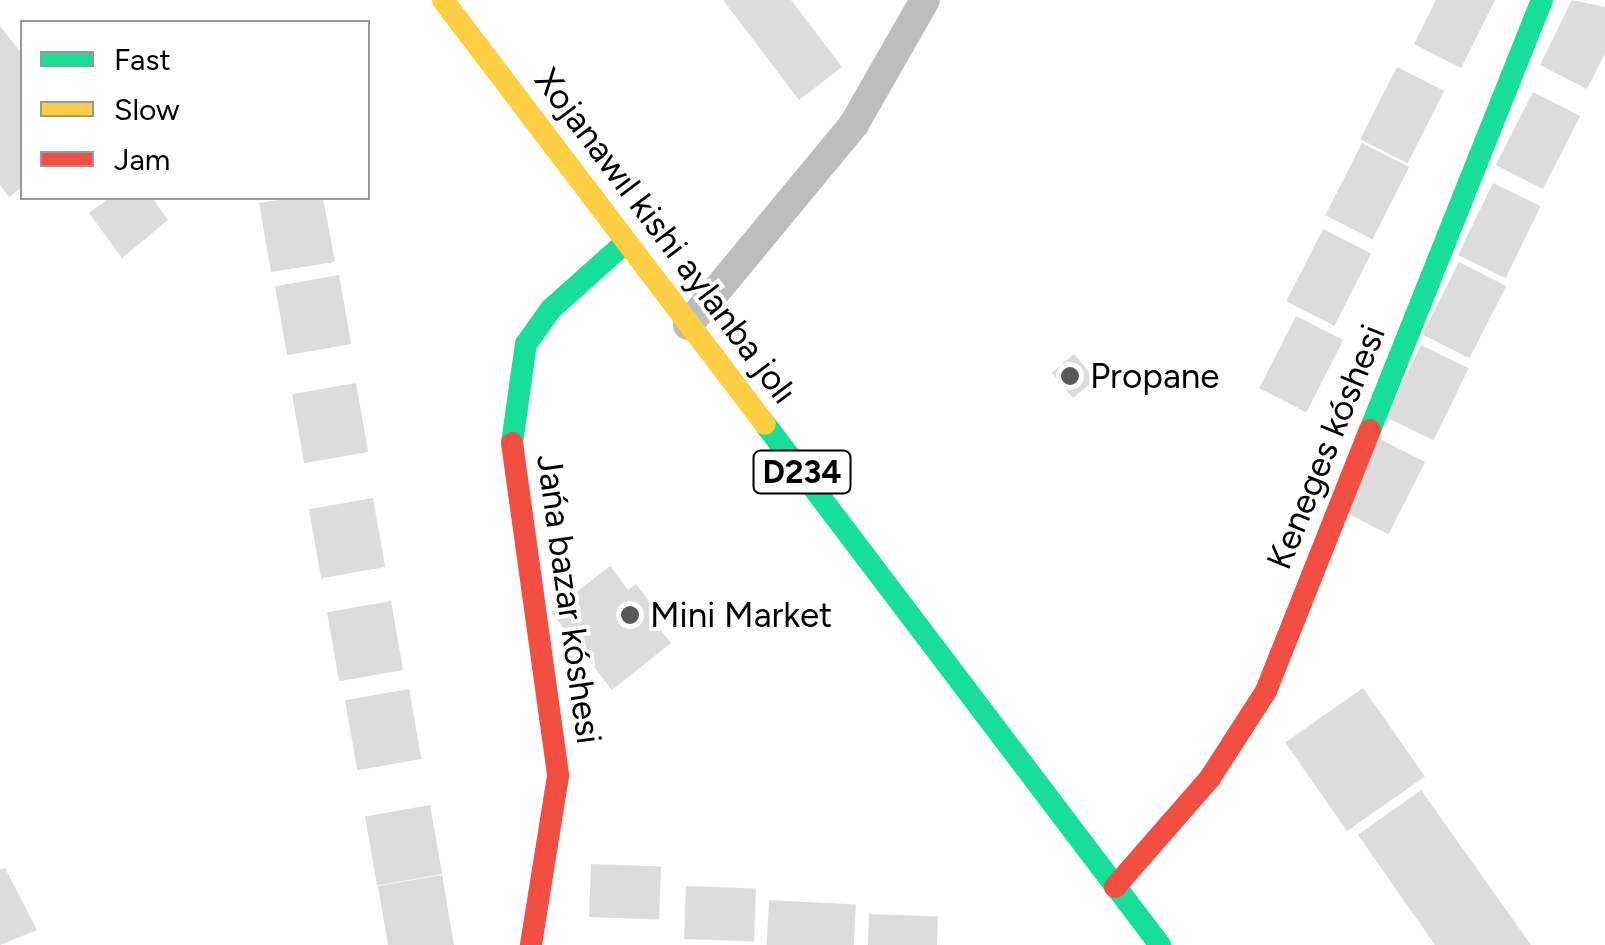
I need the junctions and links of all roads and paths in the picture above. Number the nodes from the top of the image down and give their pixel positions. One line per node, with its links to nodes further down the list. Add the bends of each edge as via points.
1 (443, 0): 4 (street, Xojanawıl kishi aylanba jolı / D234)
2 (925, 0): 5 (street, via 854,124)
3 (1542, 0): 6 (street, Keneges kóshesi, via 1266,691 1210,778)
4 (626, 242): 5 (street, Xojanawıl kishi aylanba jolı / D234); 7 (street, Jańa bazar kóshesi, via 551,308 526,344 512,443 558,776)
5 (688, 326): 6 (street, Xojanawıl kishi aylanba jolı / D234)
6 (1116, 886): 8 (street, Xojanawıl kishi aylanba jolı / D234)
7 (531, 945)
8 (1160, 945)

